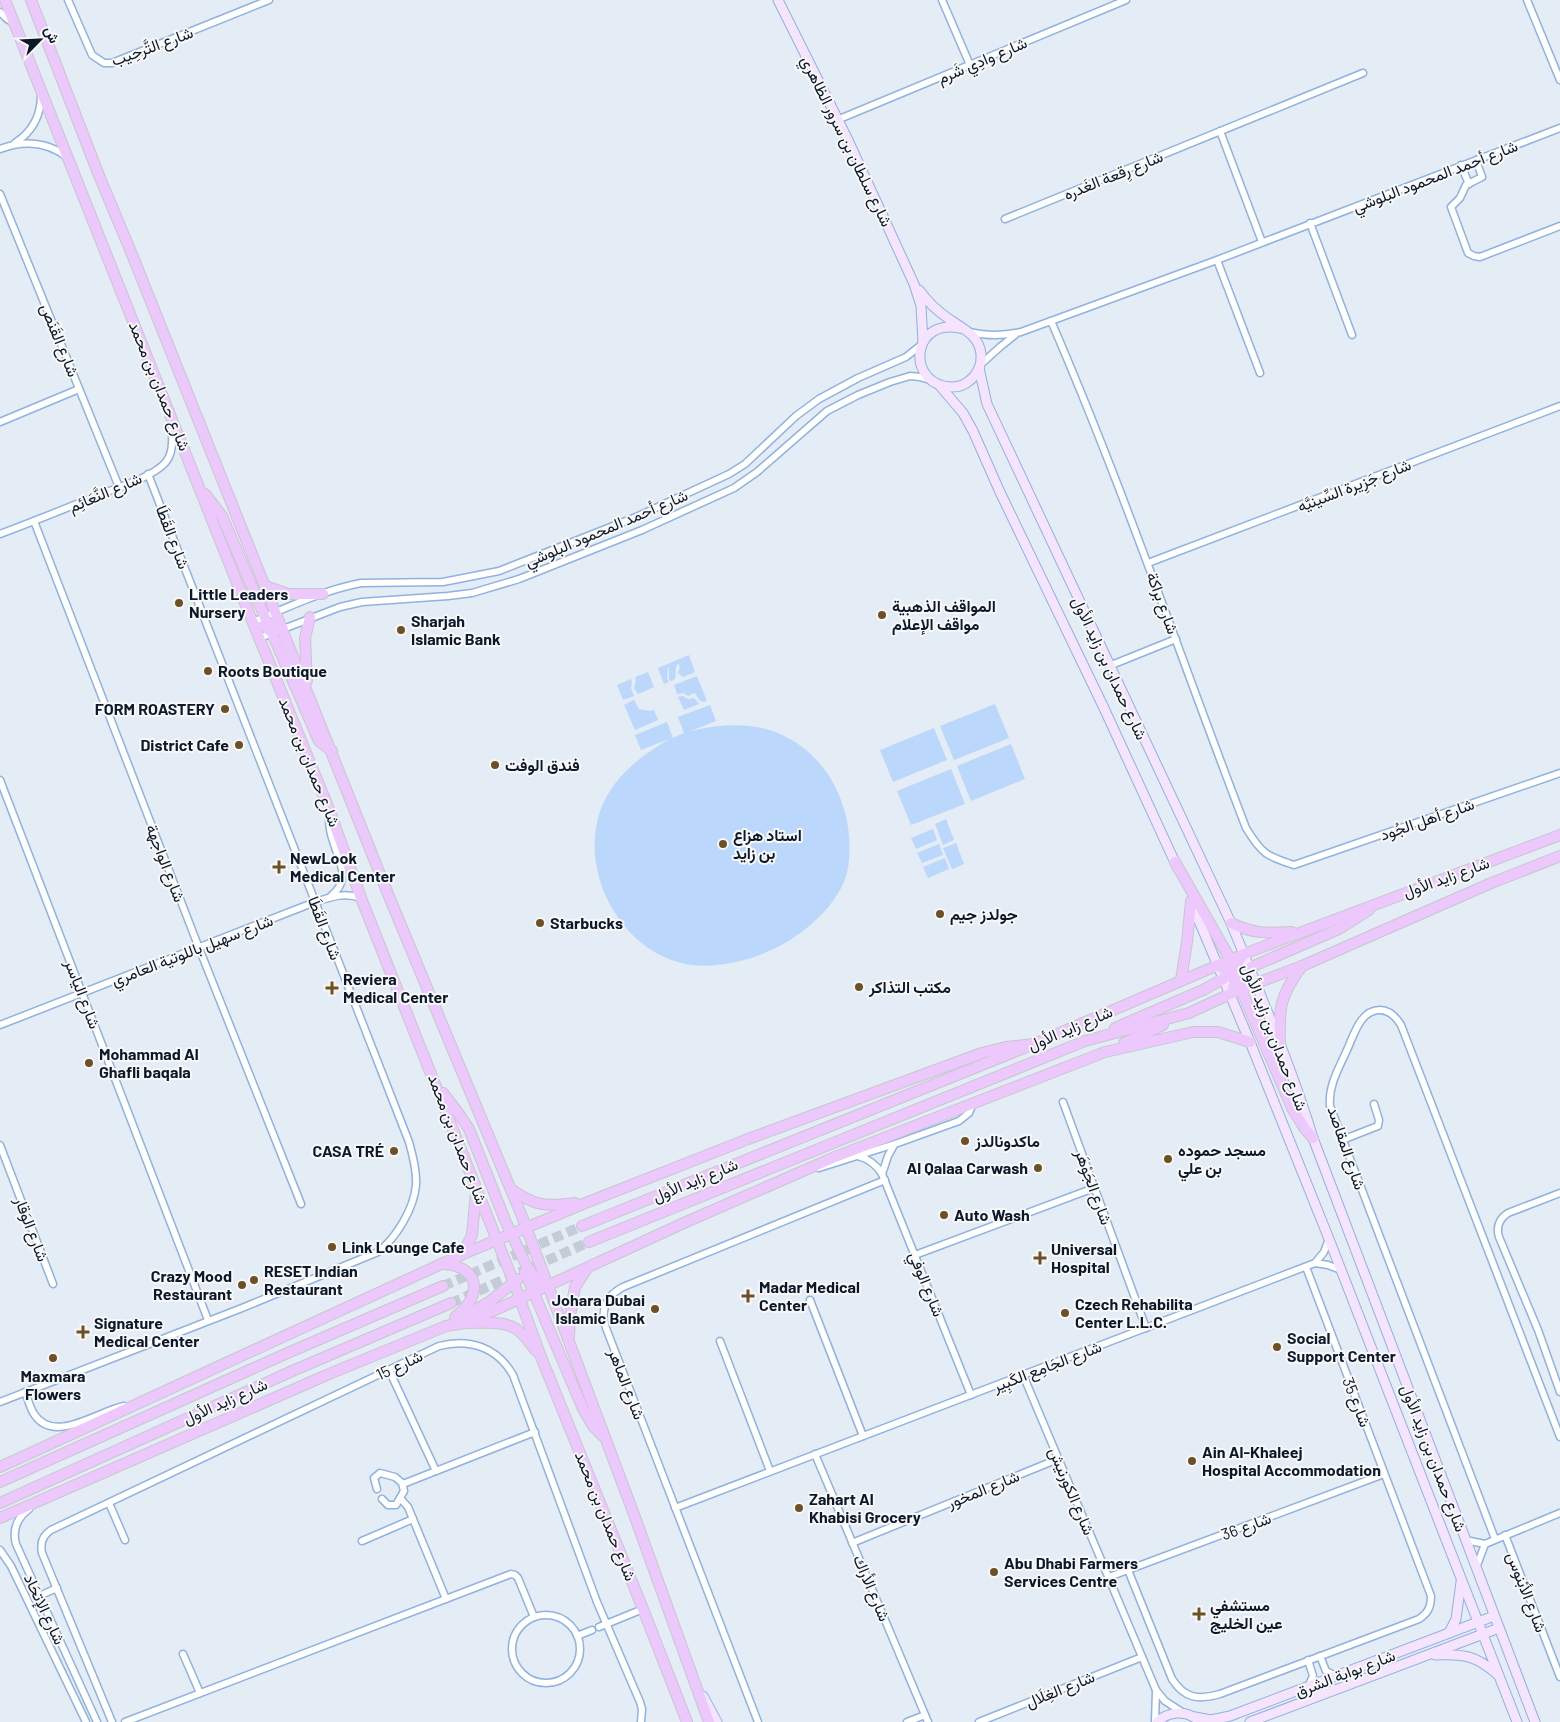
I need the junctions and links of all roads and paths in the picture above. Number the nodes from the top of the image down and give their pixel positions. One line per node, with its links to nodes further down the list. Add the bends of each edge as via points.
1 (5, 0): 10 (main road, شارع حمدان بن محمد)
2 (32, 0): 50 (main road, شارع حمدان بن محمد, via 100,178)
3 (68, 0): 4 (street, شارع التَّرحِيب, via 88,48 97,60 104,63 112,63)
4 (270, 0)
5 (778, 0): 15 (main road, شارع سلطان بن سرور الظاهري)
6 (942, 0): 11 (street)
7 (1126, 0): 11 (street, شارع وادِي شَرم)
8 (1527, 0): 13 (street)
9 (0, 12): 10 (street)
10 (14, 24): 14 (main road, شارع حمدان بن محمد)
11 (970, 65): 15 (street, شارع وادِي شَرم)
12 (1363, 73): 17 (street, شارع رِقعة الغَدره)
13 (1560, 80)
14 (41, 91): 18 (street, via 35,122); 20 (main road, شارع حمدان بن محمد)
15 (837, 120): 30 (main road, شارع سلطان بن سرور الظاهري)
16 (1560, 128): 21 (street, شارع أحمد المحمود البلوشي)
17 (1220, 131): 25 (street, شارع رِقعة الغَدره); 28 (street)
18 (12, 145): 19 (street); 20 (street, via 29,142 46,145)
19 (0, 149)
20 (68, 157): 42 (main road, شارع حمدان بن محمد)
21 (1476, 160): 22 (street, شارع أحمد المحمود البلوشي); 23 (street, via 1482,177)
22 (1462, 165): 23 (street); 26 (street, شارع أحمد المحمود البلوشي)
23 (1469, 184): 27 (street, via 1451,209 1465,247 1474,256 1480,257)
24 (0, 194): 40 (street, شارع القَنَص)
25 (1005, 219)
26 (1310, 223): 28 (street, شارع أحمد المحمود البلوشي); 34 (street)
27 (1560, 226)
28 (1262, 242): 29 (street, شارع أحمد المحمود البلوشي)
29 (1217, 260): 31 (street, شارع أحمد المحمود البلوشي); 37 (street)
30 (914, 284): 32 (main road, شارع سلطان بن سرور الظاهري, via 936,309); 35 (main road, شارع سلطان بن سرور الظاهري, via 921,306)
31 (1051, 321): 33 (street, شارع أحمد المحمود البلوشي); 49 (street, شارع براكة)
32 (967, 330): 33 (street, شارع أحمد المحمود البلوشي, via 990,336); 35 (main road, via 941,327); 36 (main road, via 980,347)
33 (1021, 332): 36 (street, شارع أحمد المحمود البلوشي)
34 (1352, 335)
35 (922, 343): 38 (main road, via 921,367); 51 (street, شارع أحمد المحمود البلوشي, via 906,357 819,399 740,468 636,516 499,571 443,582 361,583)
36 (980, 367): 39 (main road, via 967,383 949,388); 60 (main road, شارع حمدان بن زايد الأول, via 987,404)
37 (1260, 373)
38 (930, 380): 39 (main road); 54 (street, شارع أحمد المحمود البلوشي, via 910,376 858,394 828,411 734,488 642,530 519,579 461,594 350,604)
39 (940, 386): 68 (main road, شارع حمدان بن زايد الأول, via 963,413 973,431)
40 (80, 389): 43 (street); 45 (street, شارع القَنَص)
41 (1560, 406): 49 (street, شارع جَزِيرة السِّينيَّه)
42 (172, 418): 44 (street, شارع النَّعَائِم, via 170,457); 46 (main road, شارع حمدان بن محمد)
43 (0, 422)
44 (148, 474): 45 (street, شارع النَّعَائِم); 73 (street, شارع القَطَا)
45 (119, 487): 47 (street, شارع النَّعَائِم)
46 (201, 490): 53 (main road, via 222,516); 55 (main road, شارع حمدان بن محمد)
47 (34, 521): 48 (street, شارع النَّعَائِم); 77 (street, شارع الواجهة)
48 (0, 534)
49 (1148, 563): 59 (street, شارع براكة)
50 (265, 586): 51 (main road, via 288,594); 52 (main road, شارع حمدان بن محمد)
51 (323, 594): 52 (street, شارع أحمد المحمود البلوشي)
52 (276, 612): 53 (street, شارع أحمد المحمود البلوشي); 56 (main road, شارع حمدان بن محمد)
53 (264, 617): 55 (street, شارع أحمد المحمود البلوشي); 56 (main road, via 270,626)
54 (310, 617): 56 (street, شارع أحمد المحمود البلوشي); 61 (main road, via 305,638)
55 (253, 622): 57 (main road, via 262,624); 58 (main road, شارع حمدان بن محمد)
56 (283, 629): 57 (street, شارع أحمد المحمود البلوشي); 61 (main road, شارع حمدان بن محمد)
57 (272, 633): 58 (street, شارع أحمد المحمود البلوشي); 62 (main road, via 319,741)
58 (260, 638): 65 (main road, شارع حمدان بن محمد)
59 (1176, 639): 60 (street); 69 (street, شارع براكة, via 1246,828 1257,847 1272,858)
60 (1109, 666): 75 (main road, شارع حمدان بن زايد الأول)
61 (308, 692): 62 (main road, شارع حمدان بن محمد)
62 (332, 752): 107 (main road, شارع حمدان بن محمد)
63 (1560, 773): 69 (street, شارع أهل الجُود)
64 (0, 780): 85 (street, شارع الياسر)
65 (329, 810): 70 (street, via 330,832 343,876 338,889); 71 (main road, شارع حمدان بن محمد)
66 (1560, 835): 74 (main road, شارع زايد الأول)
67 (1560, 856): 80 (main road, شارع زايد الأول)
68 (1175, 862): 72 (main road, شارع حمدان بن زايد الأول); 82 (main road)
69 (1294, 865)
70 (328, 898): 71 (street, شارع سهيل باللوتية العامري, via 344,895); 73 (street, شارع سهيل باللوتية العامري)
71 (362, 898): 94 (main road, شارع حمدان بن محمد)
72 (1190, 901): 79 (main road, شارع حمدان بن زايد الأول); 83 (main road)
73 (315, 902): 77 (street, شارع سهيل باللوتية العامري); 133 (street, شارع القَطَا, via 409,1142 416,1176 412,1202 396,1235 378,1252)
74 (1378, 902): 76 (main road, شارع زايد الأول); 81 (main road, via 1339,929)
75 (1230, 923): 76 (main road, via 1262,933); 78 (main road, شارع حمدان بن زايد الأول)
76 (1300, 932): 78 (main road, شارع زايد الأول)
77 (199, 948): 85 (street, شارع سهيل باللوتية العامري); 110 (street, شارع الواجهة)
78 (1244, 954): 81 (main road, شارع حمدان بن زايد الأول); 82 (main road, شارع زايد الأول)
79 (1218, 965): 82 (main road, شارع زايد الأول); 82 (main road, شارع حمدان بن زايد الأول); 83 (main road, شارع زايد الأول)
80 (1302, 966): 84 (main road, شارع زايد الأول); 92 (main road, via 1284,993 1279,1022)
81 (1249, 968): 82 (main road); 84 (main road, شارع حمدان بن زايد الأول)
82 (1234, 975): 84 (main road, شارع زايد الأول); 86 (main road, شارع زايد الأول); 86 (main road, شارع حمدان بن زايد الأول); 89 (main road); 98 (main road, via 1292,1108)
83 (1182, 980): 91 (main road, شارع زايد الأول)
84 (1255, 984): 92 (main road, شارع حمدان بن زايد الأول)
85 (82, 993): 88 (street, شارع سهيل باللوتية العامري); 133 (street, شارع الياسر)
86 (1230, 994): 87 (main road, شارع زايد الأول); 90 (main road, شارع حمدان بن زايد الأول)
87 (1189, 1013): 89 (main road, شارع زايد الأول); 93 (main road)
88 (0, 1024)
89 (1084, 1041): 116 (main road, شارع زايد الأول)
90 (1250, 1042): 93 (main road, via 1218,1032 1193,1032); 114 (main road, شارع حمدان بن زايد الأول)
91 (1034, 1044): 109 (main road, via 982,1053); 111 (main road, شارع زايد الأول)
92 (1280, 1046): 98 (main road, شارع حمدان بن زايد الأول)
93 (1105, 1052): 95 (main road)
94 (438, 1087): 105 (main road, شارع حمدان بن محمد); 113 (main road, via 469,1129)
95 (972, 1102): 101 (street, via 969,1113 959,1121); 103 (main road)
96 (1063, 1102): 106 (street, شارع الجَوْهَر)
97 (1374, 1104): 99 (street, via 1380,1120 1378,1126)
98 (1312, 1138): 172 (main road, شارع حمدان بن زايد الأول)
99 (1342, 1140): 149 (street, شارع المقاصد, via 1330,1106 1332,1084 1359,1023 1370,1012 1385,1010 1401,1025); 170 (street, شارع المقاصد)
100 (0, 1145): 126 (street, شارع الوَقار)
101 (894, 1145): 102 (street); 104 (street)
102 (858, 1156): 103 (street); 104 (street, شارع الوفي, via 874,1163)
103 (799, 1173): 122 (main road)
104 (884, 1177): 118 (street, شارع الوفي); 165 (street, شارع الماهر, via 623,1287 607,1300 603,1320)
105 (476, 1186): 115 (main road, شارع حمدان بن محمد); 117 (main road, via 472,1234)
106 (1094, 1188): 118 (street); 136 (street, شارع الجَوْهَر)
107 (511, 1189): 109 (main road, via 524,1199 539,1204); 112 (main road, شارع حمدان بن محمد)
108 (1560, 1194): 143 (street, via 1508,1214 1498,1228)
109 (588, 1202): 112 (main road)
110 (301, 1204)
111 (582, 1226)
112 (526, 1228): 113 (main road); 123 (main road, via 530,1250); 128 (main road, شارع حمدان بن محمد)
113 (511, 1234): 115 (main road); 123 (main road)
114 (1329, 1239): 119 (street); 124 (main road, شارع حمدان بن زايد الأول)
115 (498, 1240): 117 (main road); 123 (main road, via 509,1245); 125 (main road, شارع حمدان بن محمد)
116 (589, 1242)
117 (463, 1254): 120 (main road)
118 (915, 1255): 144 (street, شارع الوفي)
119 (1315, 1263): 121 (street, شارع الجَامِع الكَبِير); 124 (street)
120 (440, 1264): 135 (main road, via 454,1264 465,1269 474,1286 472,1299); 146 (main road)
121 (1306, 1267): 136 (street, شارع الجَامِع الكَبِير); 156 (street, شارع 35)
122 (588, 1268): 128 (main road); 138 (main road, via 575,1287)
123 (526, 1269): 125 (main road); 128 (main road); 129 (main road)
124 (1341, 1270): 180 (main road, شارع حمدان بن زايد الأول)
125 (514, 1282): 130 (main road, شارع حمدان بن محمد); 135 (main road, via 489,1302)
126 (53, 1284)
127 (443, 1286): 157 (main road, شارع زايد الأول, via 256,1366)
128 (548, 1286): 129 (main road); 138 (main road, شارع حمدان بن محمد)
129 (534, 1292): 130 (main road); 150 (main road, via 582,1409)
130 (521, 1298): 134 (main road); 139 (main road, شارع حمدان بن محمد)
131 (810, 1300): 148 (street)
132 (451, 1303): 163 (main road, شارع زايد الأول, via 255,1387)
133 (208, 1320): 142 (street, شارع القَطَا)
134 (466, 1323): 135 (main road); 139 (main road, via 515,1328)
135 (446, 1326): 162 (main road)
136 (1146, 1328): 141 (street, شارع الجَامِع الكَبِير)
137 (720, 1341): 155 (street)
138 (569, 1342): 150 (main road, شارع حمدان بن محمد)
139 (541, 1357): 184 (main road, شارع حمدان بن محمد)
140 (389, 1370): 147 (street, شارع 15, via 447,1344 468,1343 488,1349 508,1366); 154 (street); 164 (street, شارع 15)
141 (1023, 1375): 144 (street, شارع الجَامِع الكَبِير); 152 (street, شارع الكورنيش)
142 (25, 1392): 145 (street, شارع القَطَا); 146 (street, via 38,1419 56,1428)
143 (1560, 1392)
144 (971, 1394): 148 (street, شارع الجَامِع الكَبِير)
145 (0, 1402)
146 (135, 1405): 153 (main road)
147 (534, 1432): 154 (street); 188 (street, شارع 15)
148 (863, 1436): 151 (street, شارع الجَامِع الكَبِير)
149 (1560, 1437)
150 (605, 1438): 203 (main road, شارع حمدان بن محمد)
151 (815, 1454): 155 (street, شارع الجَامِع الكَبِير); 174 (street, شارع الأراك)
152 (1058, 1459): 174 (street, شارع المخور); 179 (street, شارع الكورنيش)
153 (0, 1467)
154 (436, 1471): 158 (street)
155 (770, 1471): 165 (street, شارع الجَامِع الكَبِير)
156 (1384, 1474): 178 (street, شارع 36); 197 (street, شارع 35, via 1431,1596 1430,1606 1419,1618)
157 (0, 1482)
158 (403, 1484): 159 (street, via 398,1478 380,1473 374,1478); 160 (street)
159 (377, 1490)
160 (400, 1498): 161 (street, via 391,1506); 168 (street)
161 (382, 1499)
162 (38, 1501): 167 (main road); 182 (street, شارع الإتحَاد, via 20,1517 14,1532 17,1548)
163 (0, 1503)
164 (109, 1503): 171 (street); 181 (street, شارع 15, via 52,1530 42,1539 42,1553)
165 (675, 1508): 218 (street, شارع الماهر)
166 (1560, 1513): 169 (street)
167 (0, 1518)
168 (414, 1519): 173 (street); 183 (street)
169 (1505, 1535): 170 (street); 202 (street, شارع الأبْنوس)
170 (1495, 1539): 175 (street)
171 (125, 1540)
172 (1465, 1540): 175 (street); 177 (main road, شارع حمدان بن زايد الأول)
173 (362, 1541)
174 (852, 1543): 208 (street, شارع الأراك)
175 (1485, 1544): 177 (street)
176 (0, 1550): 210 (street, شارع الإتحَاد)
177 (1476, 1568): 185 (main road, شارع حمدان بن زايد الأول)
178 (1128, 1570): 179 (street, شارع 36); 199 (street, via 1172,1679 1186,1694 1209,1697)
179 (1109, 1577): 198 (street, شارع الكورنيش)
180 (1461, 1579): 187 (main road, شارع حمدان بن زايد الأول); 192 (main road, via 1456,1619)
181 (57, 1588): 182 (street); 212 (street)
182 (39, 1596): 211 (street, شارع الإتحَاد)
183 (446, 1599): 186 (street, via 513,1574 518,1578); 206 (street)
184 (643, 1609): 188 (street); 215 (main road, شارع حمدان بن محمد)
185 (1494, 1616): 187 (main road, شارع بوابة الشرق); 190 (main road, شارع حمدان بن زايد الأول)
186 (534, 1617): 194 (street, via 559,1618 570,1625); 194 (street, via 518,1629 512,1654 526,1676 538,1682 552,1682 569,1673 578,1656)
187 (1478, 1622): 192 (main road, شارع بوابة الشرق); 193 (main road, شارع حمدان بن زايد الأول)
188 (606, 1624): 189 (street); 214 (street, شارع 15, via 642,1709)
189 (599, 1627)
190 (1499, 1628): 193 (main road, شارع بوابة الشرق); 225 (main road, شارع حمدان بن زايد الأول)
191 (592, 1630): 194 (street)
192 (1449, 1634): 200 (main road, شارع بوابة الشرق)
193 (1483, 1634): 196 (main road, شارع بوابة الشرق); 201 (main road, شارع حمدان بن زايد الأول)
194 (577, 1636)
195 (183, 1654): 206 (street)
196 (1427, 1655): 201 (main road, via 1468,1656 1486,1664); 223 (main road, شارع بوابة الشرق)
197 (1320, 1656): 199 (street); 200 (street, via 1326,1671)
198 (1142, 1657): 205 (street, شارع الكورنيش); 221 (street, شارع الغِلَال)
199 (1308, 1660): 204 (street, via 1313,1676)
200 (1338, 1676): 204 (main road, شارع بوابة الشرق)
201 (1500, 1676): 224 (main road, شارع حمدان بن زايد الأول)
202 (1560, 1677)
203 (693, 1678): 216 (main road, شارع حمدان بن محمد); 217 (main road)
204 (1307, 1687): 209 (main road, شارع بوابة الشرق, via 1224,1718)
205 (1156, 1690): 207 (street, شارع الكورنيش, via 1171,1706); 222 (street, شارع الكورنيش)
206 (200, 1693): 213 (street)
207 (1184, 1713): 209 (main road); 222 (main road, via 1171,1714)
208 (925, 1715): 219 (street); 220 (street, شارع الأراك)
209 (1197, 1720)
210 (86, 1722)
211 (97, 1722)
212 (112, 1722)
213 (125, 1722)
214 (641, 1722)
215 (687, 1722)
216 (709, 1722)
217 (717, 1722)
218 (758, 1722)
219 (907, 1722)
220 (928, 1722)
221 (979, 1722)
222 (1156, 1722)
223 (1250, 1722)
224 (1517, 1722)
225 (1535, 1722)

